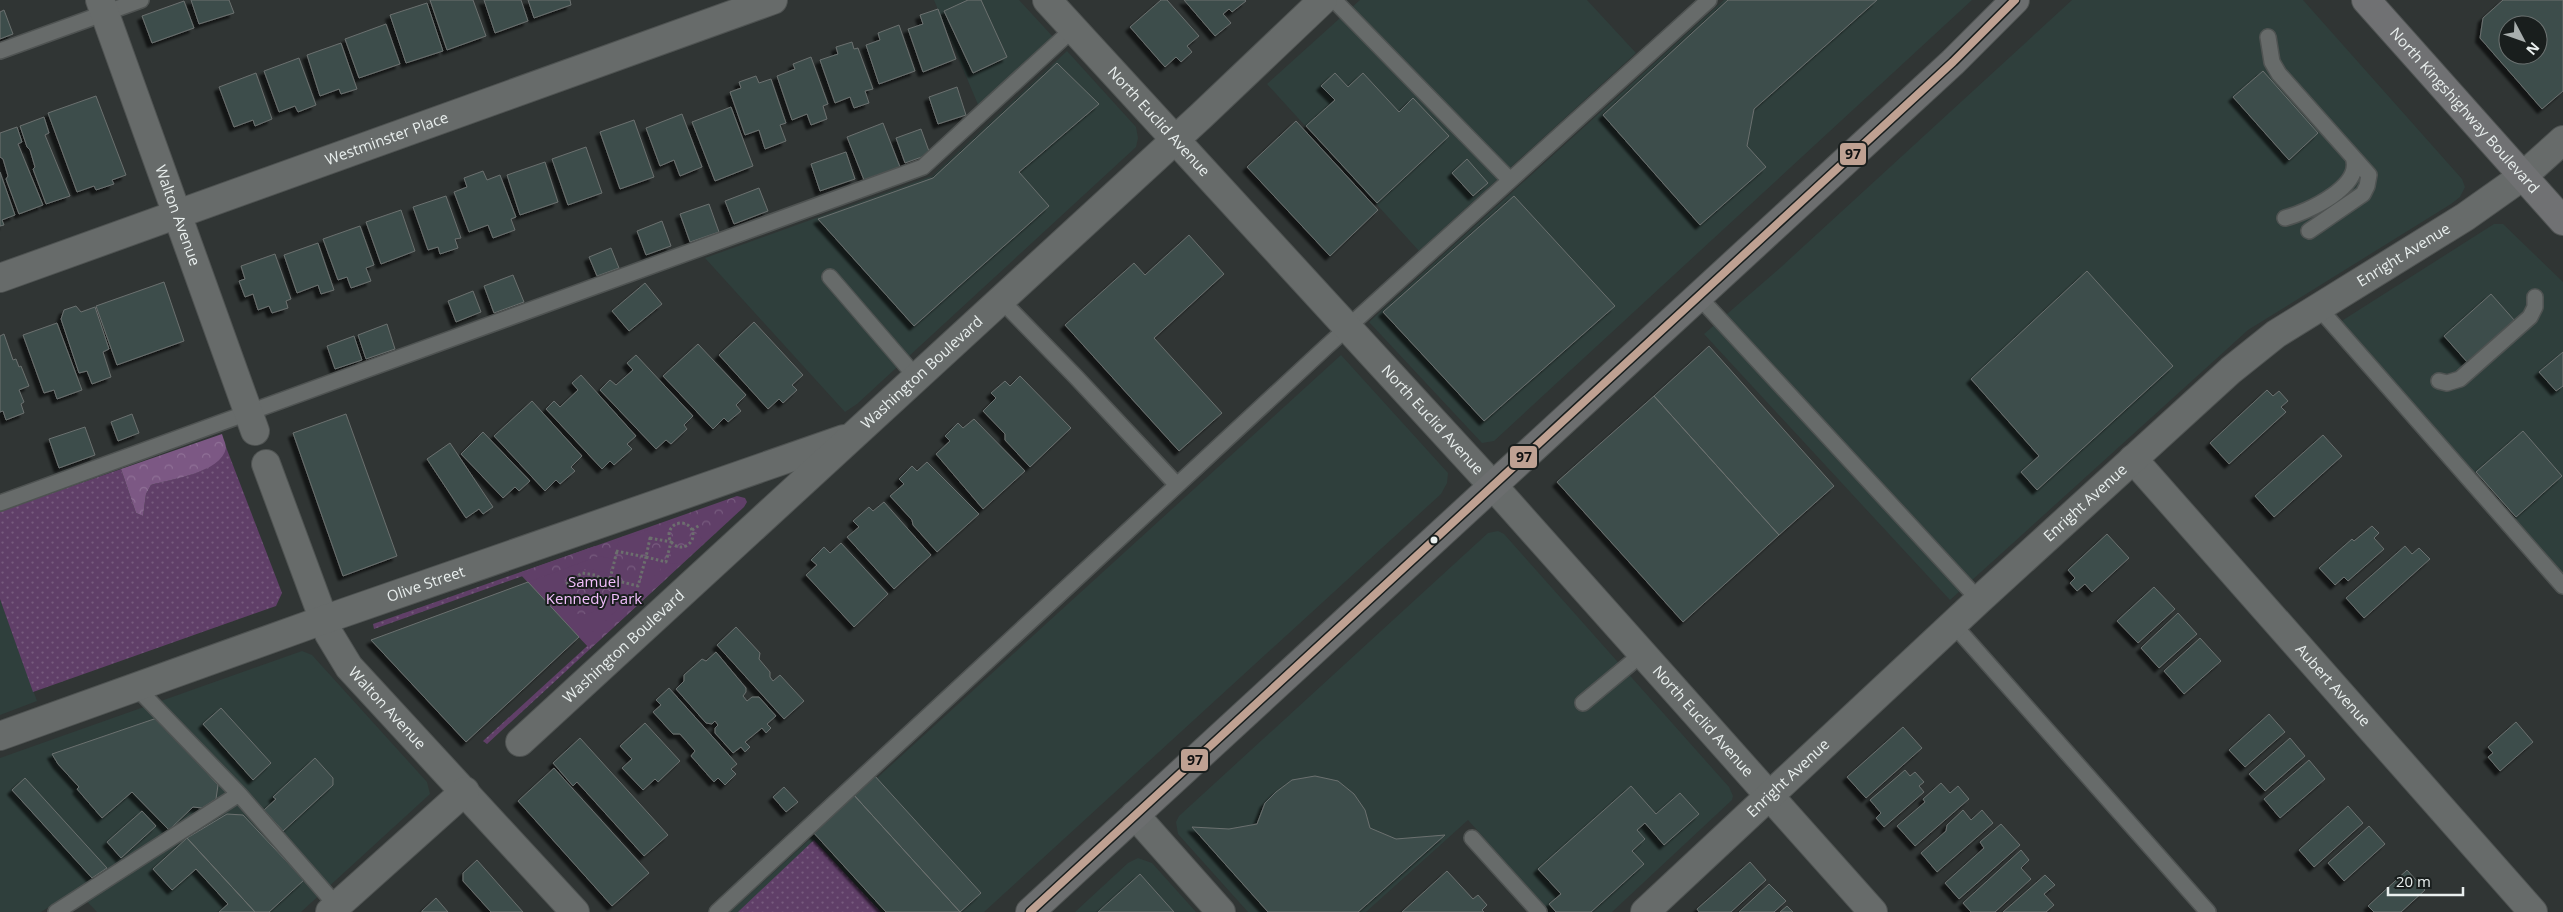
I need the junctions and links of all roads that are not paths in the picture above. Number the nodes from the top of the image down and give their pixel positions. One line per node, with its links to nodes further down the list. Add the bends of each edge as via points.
1 (141, 0): 9 (lane)
2 (773, 0): 18 (street, Westminster Place)
3 (1047, 0): 10 (street, North Euclid Avenue)
4 (1322, 0): 13 (street, Washington Boulevard)
5 (1334, 0): 17 (lane)
6 (1709, 0): 17 (lane)
7 (2015, 0): 24 (main road)
8 (2366, 0): 16 (main road, North Kingshighway Boulevard)
9 (103, 6): 12 (lane); 18 (street, Walton Avenue)
10 (1073, 29): 13 (street, North Euclid Avenue); 31 (lane, via 923,167)
11 (2268, 37): 15 (lane, via 2272,62 2279,74)
12 (0, 51)
13 (1174, 140): 26 (street, Washington Boulevard); 28 (street, North Euclid Avenue)
14 (2563, 140): 16 (street, Enright Avenue)
15 (2353, 157): 19 (lane, via 2357,166 2346,186 2302,214); 21 (lane, via 2369,175 2363,194)
16 (2523, 176): 20 (main road, North Kingshighway Boulevard); 27 (street, Enright Avenue, via 2465,217)
17 (1510, 180): 28 (lane)
18 (177, 215): 23 (street, Westminster Place); 31 (street, Walton Avenue)
19 (2285, 218)
20 (2563, 221)
21 (2309, 231)
22 (830, 277): 29 (lane)
23 (0, 278)
24 (1699, 297): 36 (main road); 39 (lane)
25 (2535, 297): 30 (lane, via 2530,317 2460,379 2446,383)
26 (1001, 300): 29 (street, Washington Boulevard); 35 (lane)
27 (2318, 307): 33 (street, Enright Avenue, via 2276,334 2231,370); 38 (lane)
28 (1347, 328): 35 (lane); 36 (street, North Euclid Avenue)
29 (917, 378): 32 (street, Washington Boulevard)
30 (2439, 381)
31 (252, 422): 37 (lane)
32 (855, 436): 40 (street, Olive Street); 46 (street, Washington Boulevard)
33 (2133, 459): 39 (street, Enright Avenue); 62 (street, Aubert Avenue)
34 (266, 464): 40 (street, Walton Avenue)
35 (1177, 485): 55 (lane)
36 (1494, 487): 42 (street, North Euclid Avenue); 50 (main road)
37 (0, 502)
38 (2563, 586)
39 (1979, 600): 41 (street, Enright Avenue)
40 (323, 620): 43 (street, Olive Street); 47 (street, Walton Avenue, via 349,668)
41 (1953, 624): 49 (street, Enright Avenue); 61 (lane)
42 (1643, 653): 44 (lane); 49 (street, North Euclid Avenue)
43 (136, 687): 45 (street, Olive Street); 48 (lane)
44 (1582, 703)
45 (0, 736)
46 (520, 742)
47 (465, 791): 52 (street); 54 (street, Walton Avenue)
48 (239, 794): 52 (lane); 53 (lane)
49 (1769, 794): 59 (street, Enright Avenue); 60 (street, North Euclid Avenue)
50 (1135, 814): 56 (main road); 57 (street)
51 (1472, 838): 58 (lane)
52 (333, 909)
53 (56, 912)
54 (575, 912)
55 (717, 912)
56 (1030, 912)
57 (1221, 912)
58 (1539, 912)
59 (1645, 912)
60 (1873, 912)
61 (2208, 912)
62 (2533, 912)

